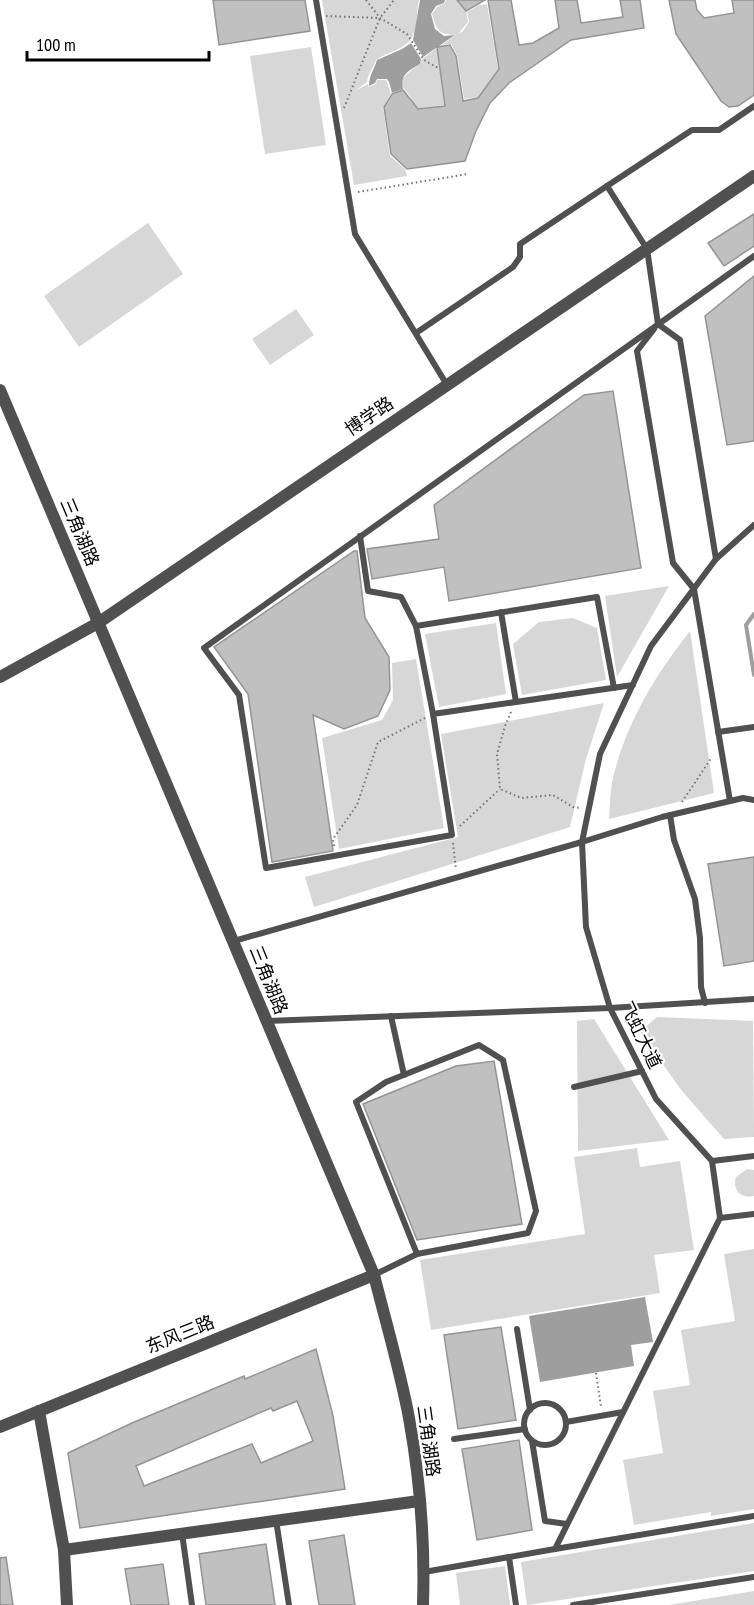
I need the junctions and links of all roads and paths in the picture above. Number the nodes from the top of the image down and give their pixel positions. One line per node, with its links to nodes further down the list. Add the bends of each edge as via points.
1 (316, 0): 4 (lane)
2 (366, 0): 5 (path)
3 (394, 0): 5 (path)
4 (318, 15): 5 (path); 8 (lane)
5 (380, 18): 6 (path, via 407,34 424,60); 8 (path)
6 (440, 69)
7 (754, 106): 11 (lane, via 719,130 693,130)
8 (337, 126): 12 (lane)
9 (468, 174): 12 (path)
10 (754, 176): 13 (street, 博学路)
11 (607, 186): 13 (lane); 16 (lane, via 520,244 520,257 513,267)
12 (348, 194): 16 (lane, via 355,234)
13 (647, 249): 15 (lane); 17 (street, 博学路)
14 (754, 256): 15 (lane)
15 (658, 324): 20 (lane); 21 (lane, via 680,340); 22 (lane, via 637,351 673,563)
16 (416, 333): 17 (lane)
17 (447, 384): 24 (street, 博学路)
18 (0, 390): 24 (street, 三角湖路)
19 (754, 525): 21 (lane, 飞虹大道)
20 (360, 536): 25 (lane, via 369,591 401,597); 41 (lane, via 204,648 239,694 266,868)
21 (716, 559): 22 (lane, 飞虹大道)
22 (694, 589): 27 (lane, 飞虹大道, via 651,646); 32 (lane)
23 (501, 612): 25 (lane); 28 (lane, via 597,597); 29 (lane)
24 (98, 622): 26 (street, 博学路); 43 (street, 三角湖路)
25 (416, 626): 30 (lane)
26 (0, 677)
27 (633, 686): 28 (lane); 37 (lane, 飞虹大道, via 600,754)
28 (614, 688): 29 (lane)
29 (516, 702): 30 (lane); 34 (path, via 497,754)
30 (433, 714): 39 (lane); 41 (path, via 378,742 357,805 333,838)
31 (754, 728): 32 (lane)
32 (718, 732): 33 (lane)
33 (721, 745): 36 (lane); 38 (path)
34 (500, 789): 37 (path, via 521,798 553,795 573,807); 39 (path)
35 (754, 800): 36 (lane)
36 (730, 801): 38 (lane)
37 (589, 809): 40 (lane, 飞虹大道)
38 (672, 814): 40 (lane); 45 (lane, via 674,840 695,899)
39 (452, 835): 41 (lane); 42 (path)
40 (582, 842): 42 (lane); 46 (lane, 飞虹大道, via 586,927)
41 (335, 856)
42 (457, 877): 43 (lane)
43 (234, 941): 48 (street, 三角湖路)
44 (754, 999): 45 (lane)
45 (705, 1003): 46 (lane)
46 (610, 1008): 47 (lane); 49 (lane, 飞虹大道)
47 (391, 1016): 48 (lane); 50 (lane)
48 (267, 1021): 57 (street, 三角湖路)
49 (642, 1071): 51 (lane); 53 (lane, 飞虹大道, via 656,1099)
50 (404, 1075): 56 (lane, via 356,1102); 56 (lane, via 479,1045 503,1060 536,1210 528,1233)
51 (573, 1087)
52 (754, 1156): 53 (lane)
53 (712, 1161): 55 (lane)
54 (754, 1214): 55 (lane)
55 (720, 1218): 62 (lane)
56 (417, 1254): 57 (lane)
57 (375, 1275): 61 (street, 东风三路); 69 (street, 三角湖路, via 409,1418)
58 (517, 1329): 60 (lane)
59 (596, 1372): 63 (path)
60 (530, 1410): 64 (lane, via 542,1403 555,1406); 66 (lane)
61 (39, 1411): 65 (street, 东风三路); 75 (street)
62 (623, 1412): 63 (lane); 72 (lane)
63 (603, 1416): 64 (lane)
64 (566, 1422): 68 (lane, via 558,1440 546,1445)
65 (0, 1427)
66 (525, 1429): 67 (lane); 68 (lane)
67 (454, 1439)
68 (532, 1441): 72 (lane, via 545,1521)
69 (419, 1501): 71 (street); 77 (street, 三角湖路)
70 (754, 1516): 74 (lane)
71 (276, 1519): 73 (street); 81 (lane)
72 (567, 1524): 74 (lane)
73 (182, 1533): 75 (street); 80 (lane)
74 (555, 1549): 76 (lane)
75 (64, 1550): 79 (street)
76 (510, 1557): 77 (lane); 83 (lane)
77 (424, 1572): 82 (street, 三角湖路)
78 (754, 1577): 84 (lane)
79 (67, 1605)
80 (192, 1605)
81 (289, 1605)
82 (423, 1605)
83 (516, 1605)
84 (573, 1605)

